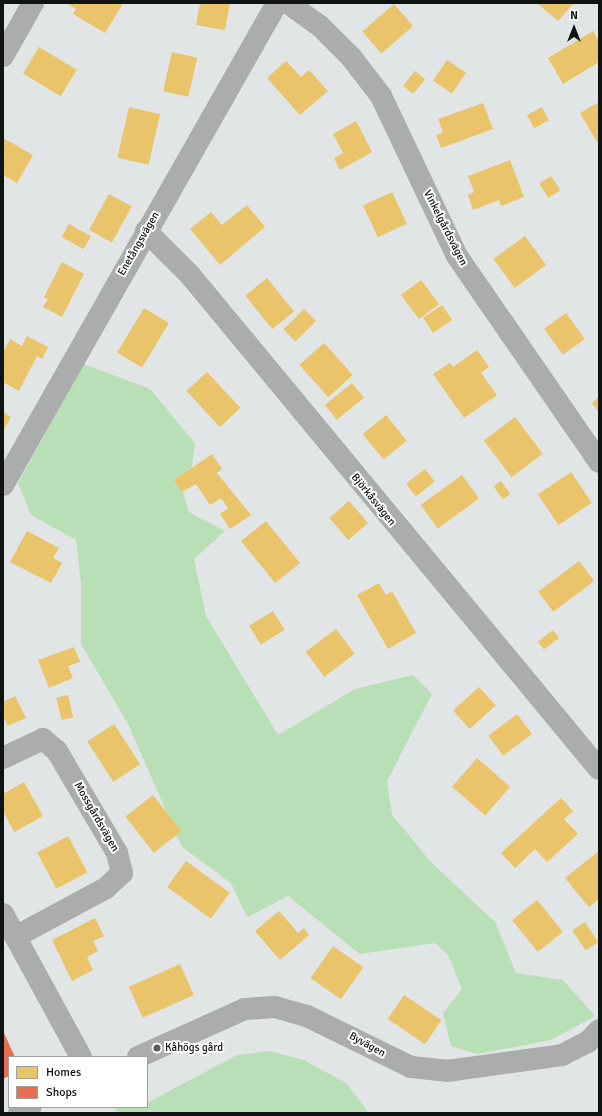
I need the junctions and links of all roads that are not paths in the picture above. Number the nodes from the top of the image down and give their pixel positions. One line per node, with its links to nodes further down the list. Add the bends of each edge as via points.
1 (33, 3): 4 (street)
2 (277, 3): 5 (street, Enetångsvägen)
3 (288, 3): 6 (street, Vinkelgårdsvägen, via 335,41 381,96 457,256)
4 (3, 56)
5 (146, 231): 7 (street, Enetångsvägen); 9 (street, Björkåsvägen, via 190,275)
6 (599, 462)
7 (3, 486)
8 (3, 758): 11 (street, Mossgårdsvägen, via 43,739 57,751 117,853 122,874 106,888)
9 (599, 769)
10 (3, 914): 11 (street)
11 (15, 937): 13 (street)
12 (595, 1040): 14 (street, Byvägen, via 562,1055 529,1062 447,1071 411,1066 307,1016 275,1008 245,1009)
13 (80, 1056)
14 (140, 1056)
15 (29, 1108): 16 (street)
16 (19, 1113)

